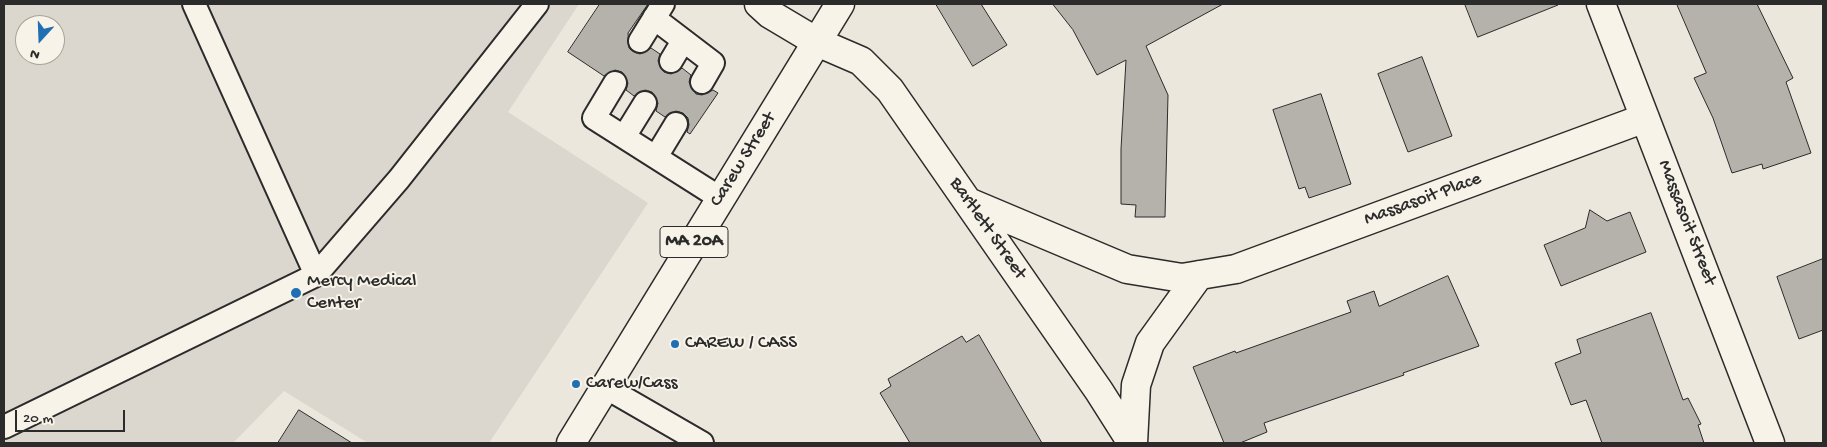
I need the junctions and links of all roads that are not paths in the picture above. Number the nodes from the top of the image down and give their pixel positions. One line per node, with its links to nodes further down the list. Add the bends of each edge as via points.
1 (194, 4): 20 (lane)
2 (537, 4): 20 (lane, via 399,179)
3 (759, 4): 9 (street, Bartlett Street)
4 (840, 4): 9 (street, Carew Street / MA 20A)
5 (1601, 4): 14 (street, Massasoit Street)
6 (658, 11): 7 (lane); 8 (lane)
7 (640, 41)
8 (683, 41): 10 (lane); 11 (lane, via 713,64)
9 (817, 42): 18 (street, Carew Street / MA 20A); 19 (street, Bartlett Street, via 861,60 884,84)
10 (671, 61)
11 (702, 82)
12 (615, 83): 16 (lane, via 594,118)
13 (645, 103): 16 (lane)
14 (1645, 118): 21 (street, Massasoit Place, via 1236,270); 27 (street, Massasoit Street)
15 (676, 124): 17 (lane)
16 (624, 137): 17 (lane)
17 (656, 157): 18 (lane)
18 (720, 198): 22 (street, Carew Street / MA 20A)
19 (968, 202): 21 (street, Massasoit Place, via 1127,269 1182,278); 26 (street, Bartlett Street)
20 (316, 275): 23 (lane)
21 (1199, 276): 26 (street, via 1150,343 1136,385)
22 (605, 388): 24 (street, Carew Street / MA 20A); 25 (lane)
23 (4, 427)
24 (570, 443)
25 (702, 443)
26 (1133, 443)
27 (1770, 443)

